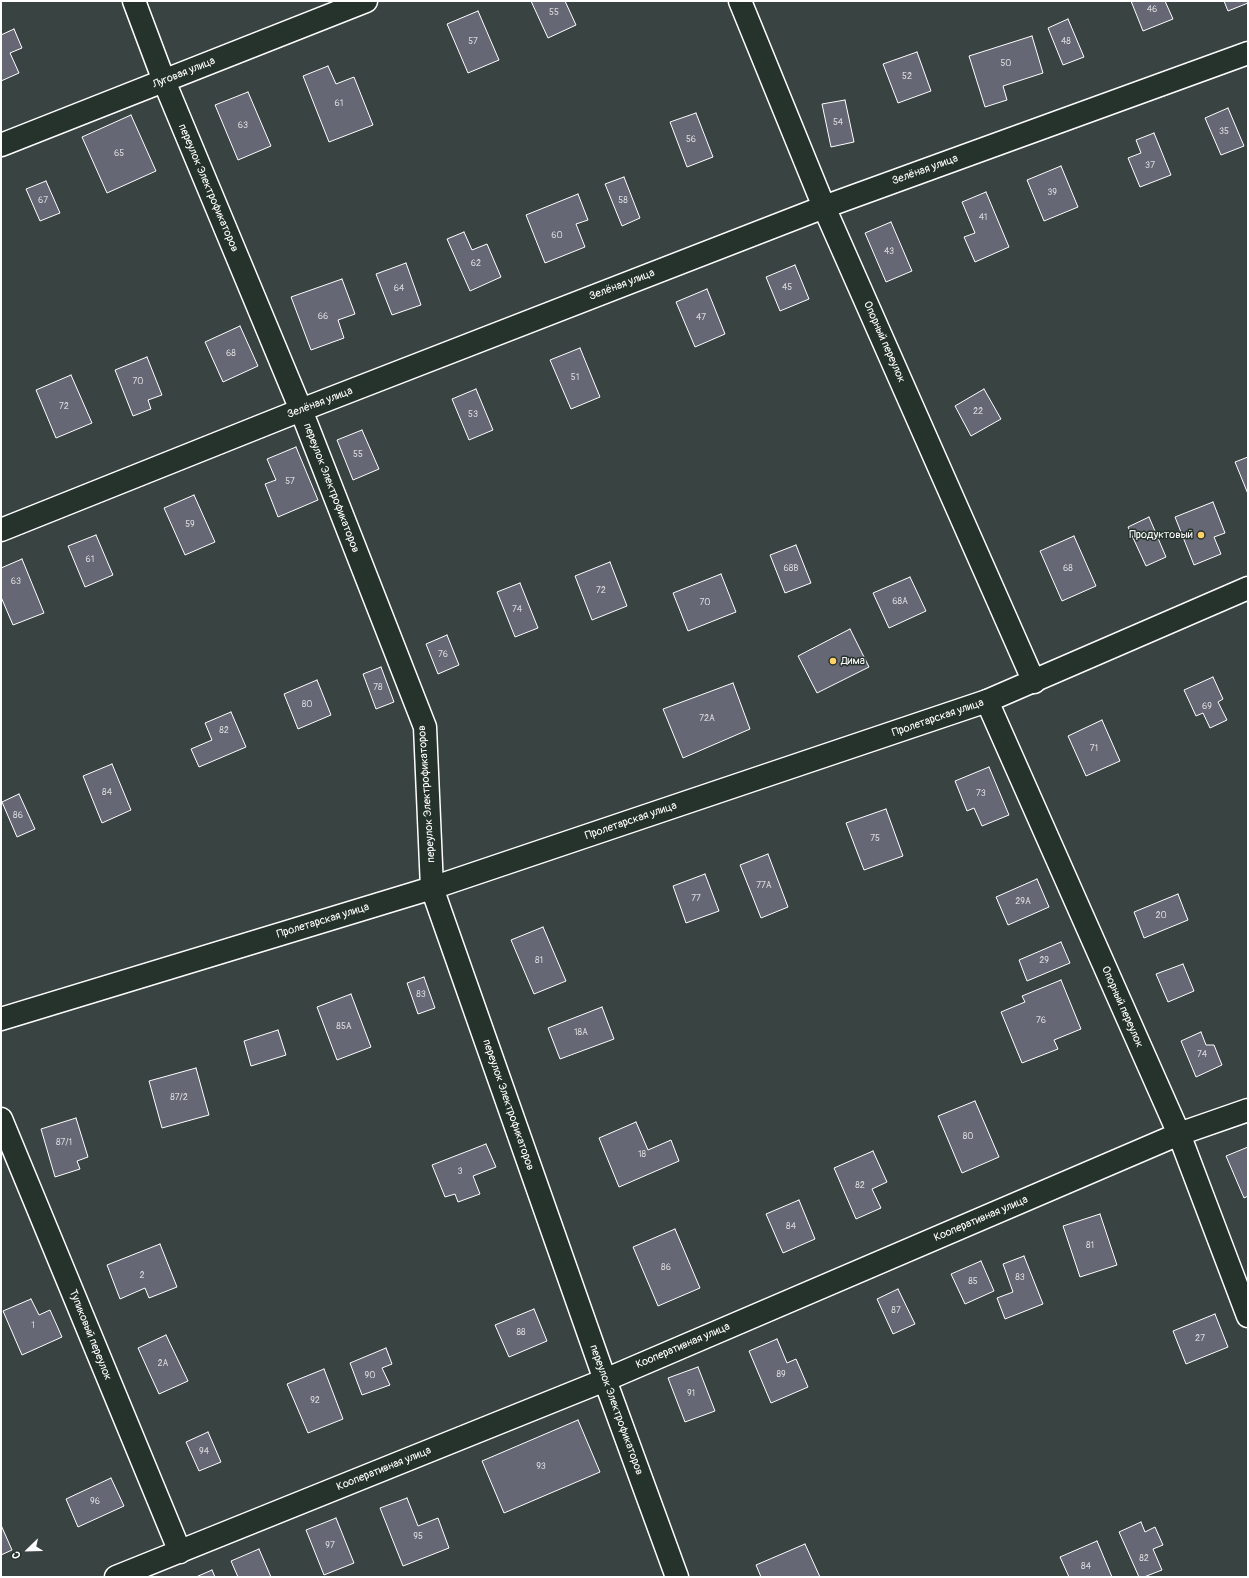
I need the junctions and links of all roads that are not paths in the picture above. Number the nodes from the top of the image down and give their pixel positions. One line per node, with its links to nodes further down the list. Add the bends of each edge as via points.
1 (134, 1): 5 (street, переулок Электрофикаторов)
2 (366, 1): 5 (street, Луговая улица)
3 (740, 1): 7 (street, Опорный переулок)
4 (1248, 54): 7 (street, Зелёная улица)
5 (164, 81): 6 (street, Луговая улица); 8 (street, переулок Электрофикаторов)
6 (1, 145)
7 (824, 207): 8 (street, Зелёная улица); 11 (street, Опорный переулок)
8 (301, 410): 9 (street, Зелёная улица); 13 (street, переулок Электрофикаторов, via 425,727)
9 (1, 530)
10 (1248, 588): 11 (street, Пролетарская улица)
11 (1034, 682): 12 (street, Пролетарская улица)
12 (987, 702): 13 (street, Пролетарская улица); 17 (street, Опорный переулок)
13 (432, 888): 14 (street, Пролетарская улица); 19 (street, переулок Электрофикаторов)
14 (1, 1019)
15 (1248, 1110): 17 (street, Кооперативная улица)
16 (1, 1119): 20 (street, Тупиковый переулок)
17 (1179, 1134): 18 (street, Опорный переулок); 19 (street, Кооперативная улица)
18 (1248, 1316)
19 (604, 1380): 20 (street, Кооперативная улица); 22 (street, переулок Электрофикаторов)
20 (180, 1552): 21 (street, Кооперативная улица)
21 (116, 1577)
22 (677, 1577)

